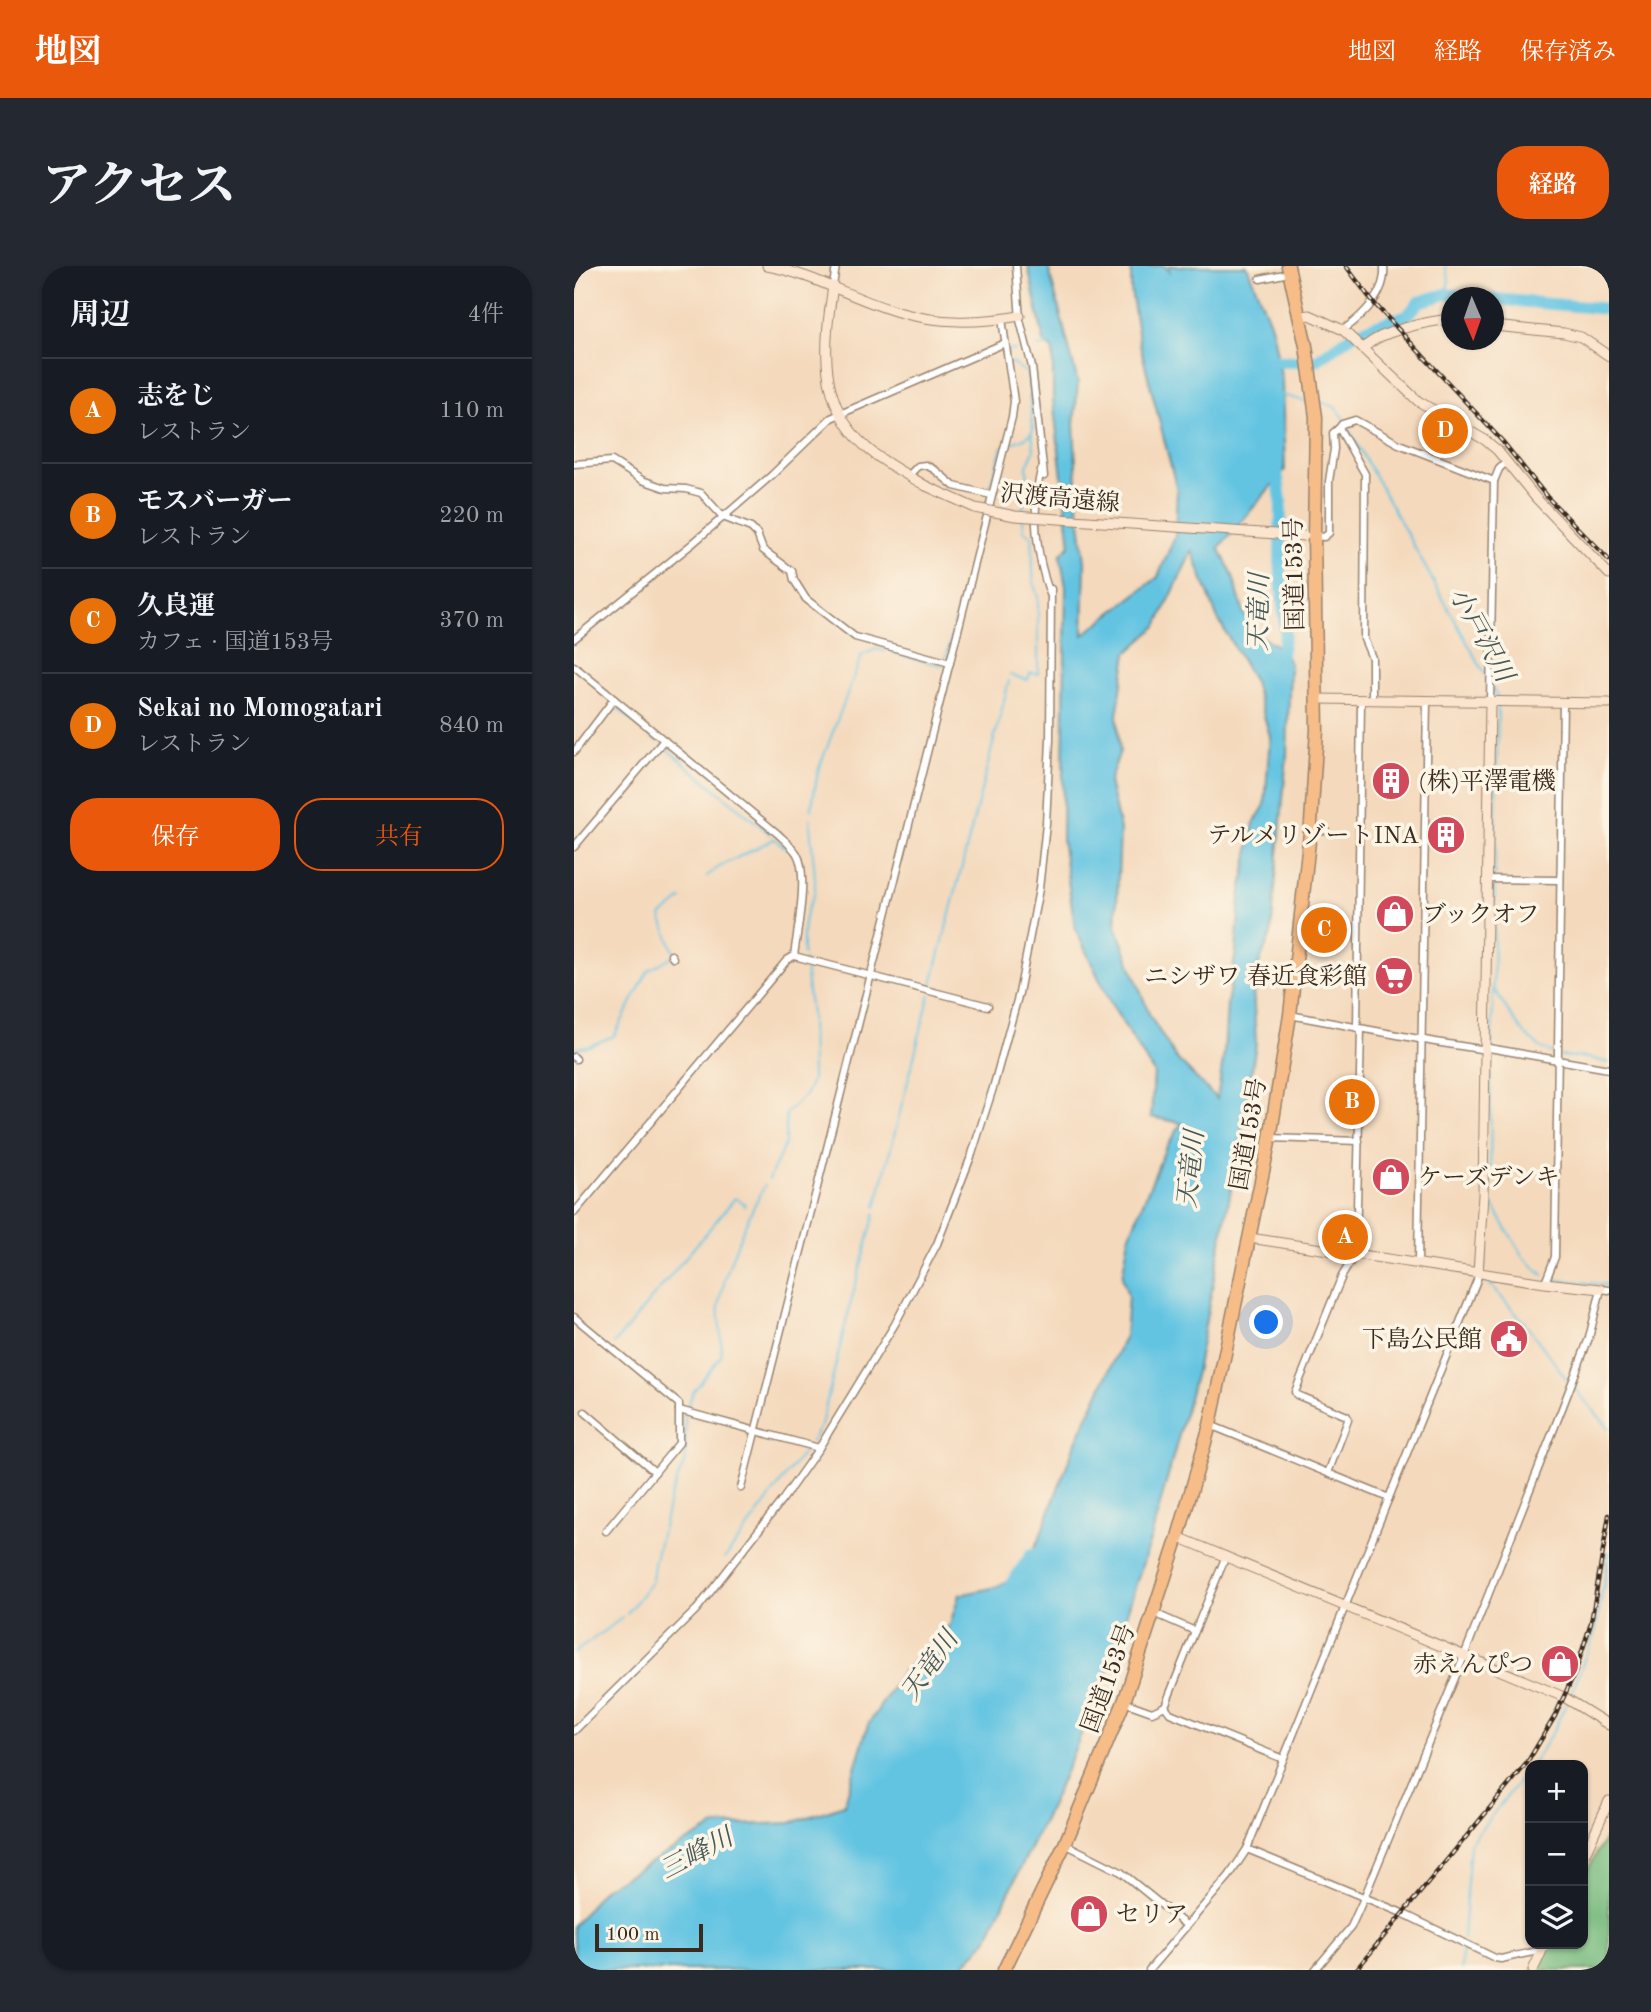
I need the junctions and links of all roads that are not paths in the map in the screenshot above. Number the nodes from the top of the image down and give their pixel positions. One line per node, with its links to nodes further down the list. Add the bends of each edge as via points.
1 (767, 266): 7 (street)
2 (836, 266): 7 (street)
3 (1016, 266): 8 (street)
4 (1384, 266): 13 (street, via 1382,288)
5 (1286, 270): 6 (street); 9 (highway, 国道153号)
6 (1259, 279)
7 (833, 286): 10 (street, via 920,317 954,322); 17 (street, 沢渡高遠線, via 826,364)
8 (1020, 316): 10 (street); 19 (street, via 1032,367)
9 (1301, 316): 13 (street, via 1310,315); 27 (highway, 国道153号, via 1316,418)
10 (1002, 319): 14 (street)
11 (1441, 321): 15 (street)
12 (1504, 327): 16 (street, via 1581,337)
13 (1344, 331): 15 (street)
14 (1005, 343): 17 (street); 25 (street, via 1013,409)
15 (1360, 345): 20 (street, via 1418,401 1485,440)
16 (1609, 356)
17 (840, 414): 22 (street, 沢渡高遠線, via 865,446); 26 (street)
18 (1343, 424): 24 (street, via 1354,420 1392,441); 27 (street, via 1333,433 1329,533); 35 (street, via 1365,474 1364,639 1372,658)
19 (1042, 462): 23 (street); 70 (street, via 1035,509 1051,592 1050,728 1039,889 1022,980 972,1154 937,1244 895,1324)
20 (1506, 462): 24 (street); 28 (street)
21 (574, 464): 26 (street, via 612,461 642,480 702,493)
22 (908, 476): 25 (street, via 926,465 954,485); 27 (street, 沢渡高遠線, bridge, via 975,508 1015,516)
23 (1044, 476)
24 (1494, 481): 37 (street, via 1490,691)
25 (991, 495): 30 (street)
26 (723, 517): 29 (street); 30 (street, via 751,528 763,550 792,571 806,599 855,637)
27 (1309, 536): 33 (highway, 国道153号)
28 (1609, 574)
29 (574, 639)
30 (950, 663): 48 (street)
31 (574, 666): 32 (street)
32 (614, 699): 40 (street); 41 (street)
33 (1317, 699): 34 (street); 43 (highway, 国道153号)
34 (1361, 699): 35 (street); 51 (street)
35 (1372, 699): 36 (street)
36 (1427, 701): 37 (street); 52 (street)
37 (1495, 702): 38 (street); 45 (street)
38 (1563, 702): 39 (street); 46 (street)
39 (1609, 703)
40 (664, 740): 44 (street); 47 (street, via 797,854 802,872)
41 (574, 752)
42 (1326, 830): 43 (street)
43 (1310, 831): 50 (highway, 国道153号)
44 (574, 847)
45 (1488, 879): 46 (street); 53 (street)
46 (1559, 880): 54 (street)
47 (800, 957): 48 (street); 58 (street, via 787,960)
48 (870, 976): 49 (street); 69 (street)
49 (988, 1006)
50 (1290, 1015): 51 (street); 56 (highway, 国道153号)
51 (1359, 1029): 52 (street); 57 (street)
52 (1421, 1039): 53 (street); 61 (street)
53 (1484, 1049): 54 (street); 62 (street)
54 (1558, 1056): 55 (street); 63 (street, via 1555,1257)
55 (1609, 1069)
56 (1270, 1138): 57 (street); 59 (highway, 国道153号)
57 (1359, 1141): 60 (street)
58 (574, 1213)
59 (1250, 1238): 60 (street); 68 (highway, 国道153号)
60 (1356, 1253): 61 (street); 72 (street, via 1342,1276 1295,1392 1347,1416)
61 (1418, 1264): 62 (street)
62 (1478, 1273): 63 (street); 74 (street)
63 (1546, 1279): 64 (street)
64 (1605, 1290): 81 (street)
65 (574, 1317): 66 (street, via 679,1404)
66 (679, 1410): 69 (street); 71 (street, via 679,1443)
67 (585, 1412): 71 (street)
68 (1210, 1425): 72 (street); 76 (highway, 国道153号)
69 (755, 1430): 70 (street); 73 (street)
70 (819, 1448): 85 (street, via 697,1609)
71 (655, 1472): 75 (street)
72 (1328, 1473): 74 (street)
73 (741, 1488)
74 (1389, 1498): 78 (street)
75 (606, 1531)
76 (1178, 1537): 77 (street); 79 (highway, 国道153号)
77 (1226, 1556): 78 (street); 80 (street)
78 (1346, 1605): 81 (street); 86 (street)
79 (1154, 1613): 80 (street); 82 (highway, 国道153号)
80 (1195, 1631): 83 (street)
81 (1464, 1656): 84 (street, via 1576,1703); 91 (street)
82 (1124, 1702): 83 (street, via 1152,1712); 88 (highway, 国道153号)
83 (1165, 1706): 86 (street, via 1170,1713)
84 (1609, 1725)
85 (574, 1731)
86 (1283, 1759): 90 (street)
87 (1609, 1801): 89 (street)
88 (1065, 1843): 92 (street, via 1121,1872); 95 (highway, 国道153号)
89 (1588, 1847)
90 (1247, 1849): 91 (street); 92 (street)
91 (1364, 1898): 93 (street, via 1495,1958); 97 (street, via 1351,1927)
92 (1186, 1925): 96 (street)
93 (1536, 1949)
94 (1542, 1949): 98 (street)
95 (1004, 1970)
96 (1149, 1970)
97 (1315, 1970)
98 (1533, 1970)

